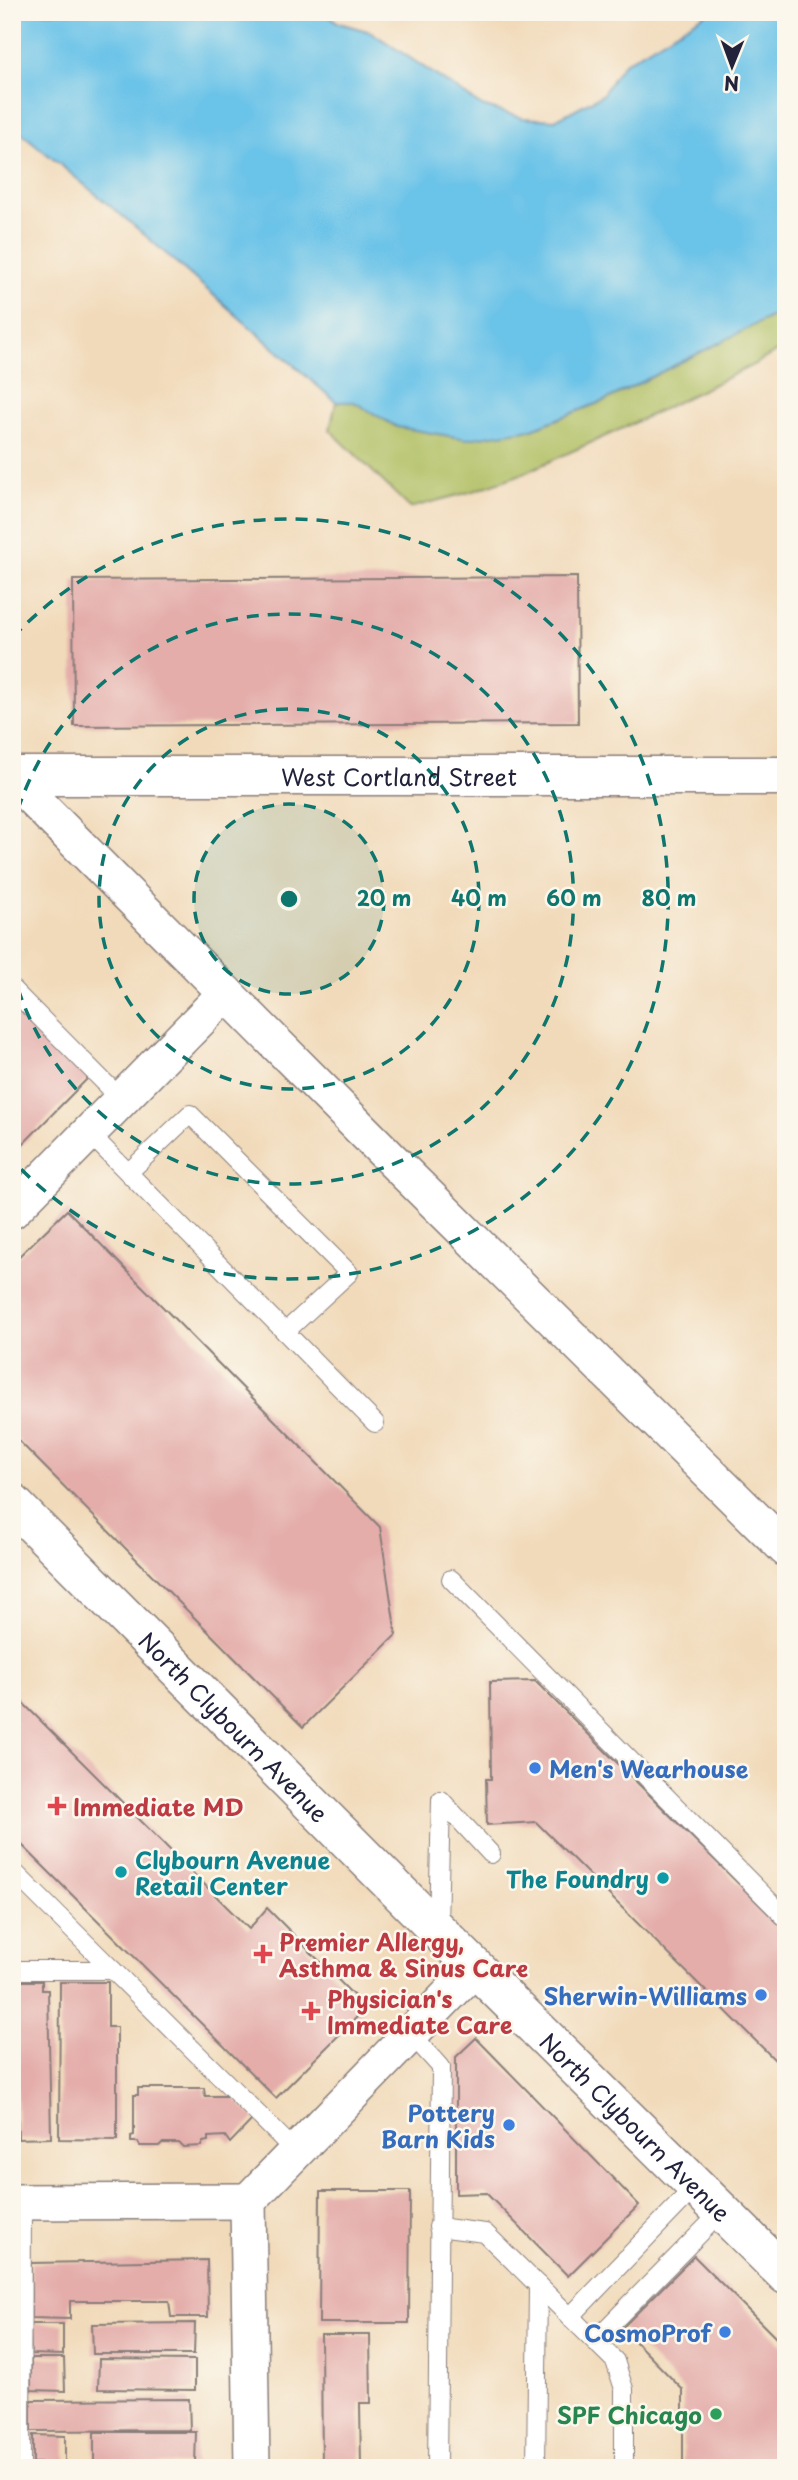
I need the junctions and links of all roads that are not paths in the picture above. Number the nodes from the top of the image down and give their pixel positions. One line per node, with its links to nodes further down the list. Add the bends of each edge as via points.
1 (786, 776): 2 (main road, West Cortland Street)
2 (12, 777): 4 (street)
3 (12, 989): 5 (lane)
4 (226, 993): 5 (street); 12 (street)
5 (121, 1099): 6 (street)
6 (89, 1133): 7 (lane); 8 (street)
7 (129, 1172): 9 (lane); 9 (lane, via 190,1114 349,1273)
8 (12, 1210)
9 (285, 1332): 10 (lane)
10 (375, 1423)
11 (12, 1503): 17 (main road, North Clybourn Avenue)
12 (786, 1549)
13 (451, 1579): 16 (lane)
14 (491, 1854): 17 (lane, via 442,1800)
15 (12, 1870): 20 (lane)
16 (786, 1918)
17 (438, 1931): 18 (main road, North Clybourn Avenue)
18 (475, 1968): 21 (street); 23 (main road, North Clybourn Avenue)
19 (12, 1970): 20 (lane)
20 (113, 1970): 22 (lane)
21 (411, 2034): 22 (street); 26 (lane, via 441,2067)
22 (296, 2152): 24 (street)
23 (709, 2199): 27 (main road, North Clybourn Avenue); 29 (lane); 30 (lane)
24 (248, 2201): 25 (street); 32 (street)
25 (17, 2202): 31 (lane)
26 (438, 2227): 28 (lane, via 485,2233); 33 (lane)
27 (786, 2275)
28 (538, 2285): 29 (lane); 34 (lane)
29 (570, 2317): 30 (lane)
30 (594, 2340): 35 (lane, via 615,2361 624,2389)
31 (21, 2468)
32 (252, 2468)
33 (437, 2468)
34 (536, 2468)
35 (624, 2468)

